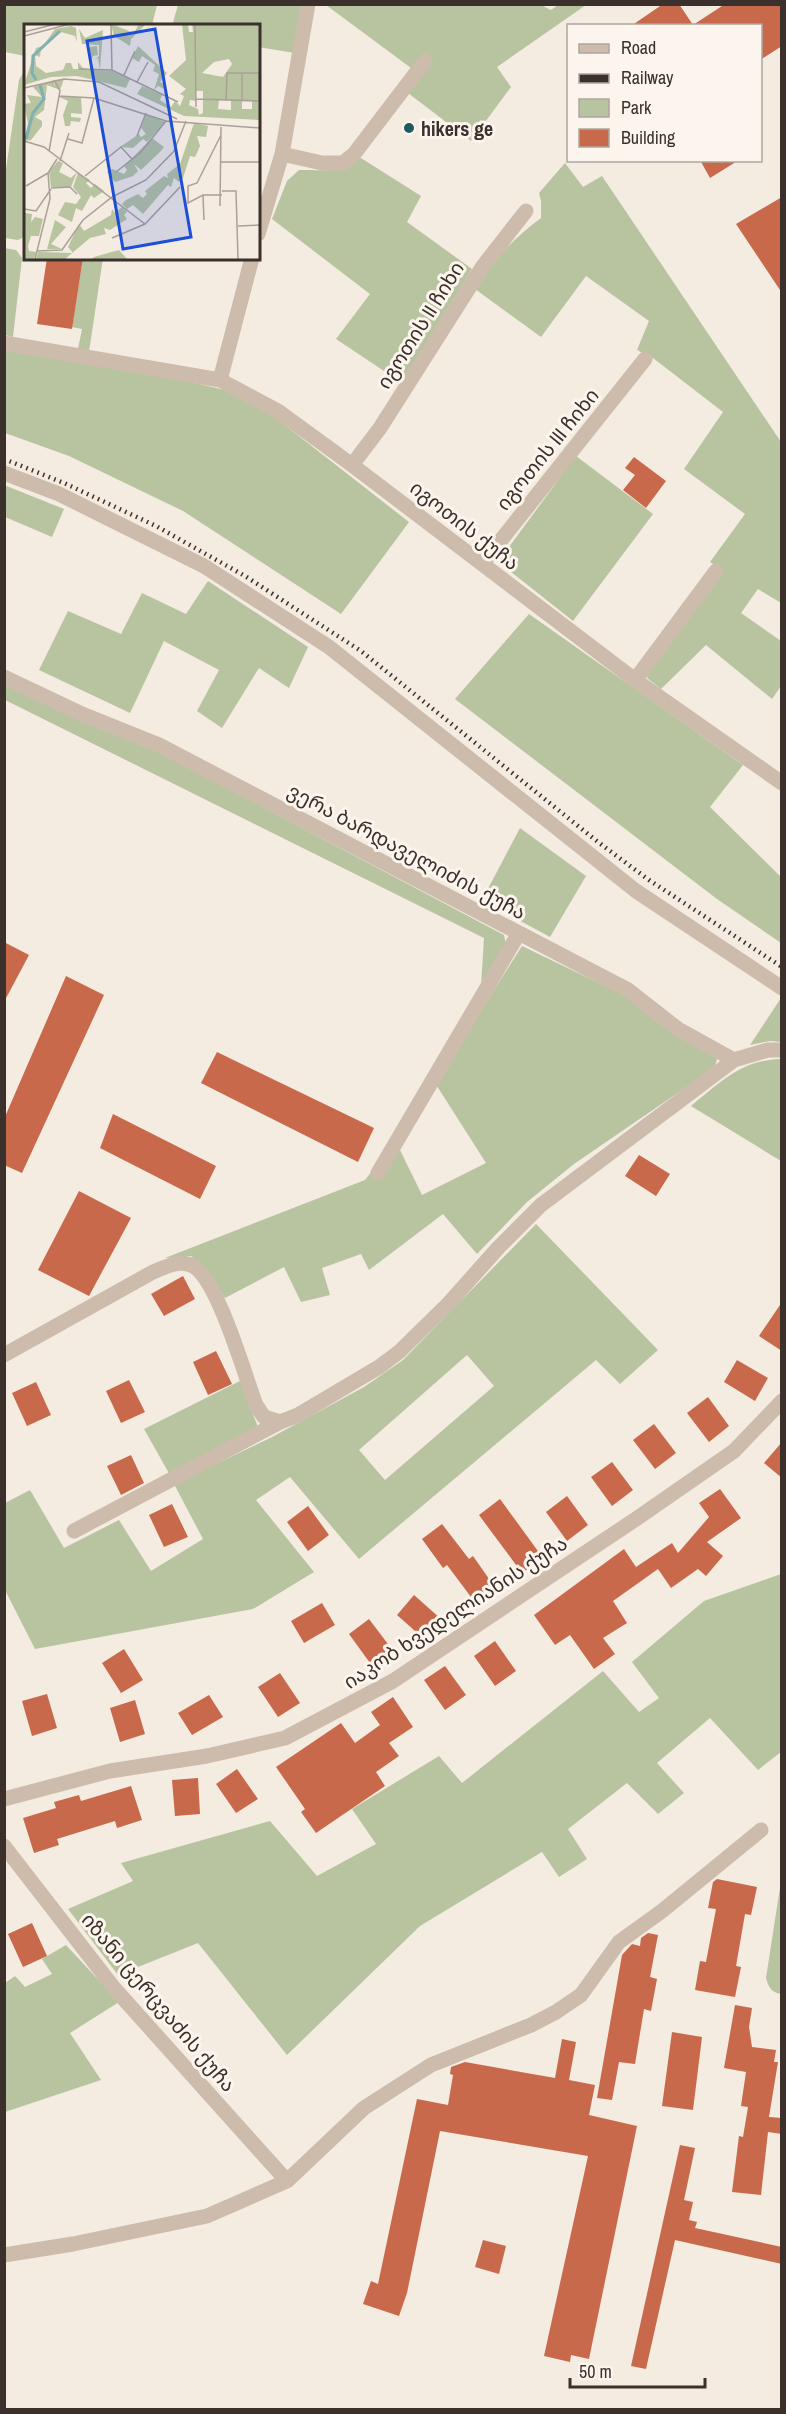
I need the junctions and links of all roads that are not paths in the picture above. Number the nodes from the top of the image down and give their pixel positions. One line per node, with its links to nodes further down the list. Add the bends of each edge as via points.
1 (308, 4): 3 (street)
2 (425, 61): 3 (street, via 343,163 322,163)
3 (282, 154): 5 (street)
4 (526, 211): 10 (street, იგოთის II ჩიხი, via 483,266 380,428)
5 (260, 227)
6 (251, 260): 9 (street)
7 (4, 343): 9 (street, იგოთის ქუჩა)
8 (645, 359): 12 (street, იგოთის III ჩიხი)
9 (220, 380): 10 (street, იგოთის ქუჩა, via 278,411)
10 (352, 465): 12 (street, იგოთის ქუჩა)
11 (4, 473): 18 (street, via 58,494 204,566 329,647 636,891)
12 (482, 564): 15 (street, იგოთის ქუჩა)
13 (716, 571): 15 (street)
14 (4, 677): 17 (street, ვერა ბარდაველიძის ქუჩა, via 159,745)
15 (635, 680): 16 (street, იგოთის ქუჩა)
16 (782, 783)
17 (519, 933): 20 (street, ვერა ბარდაველიძის ქუჩა, via 628,990 678,1029); 21 (street)
18 (782, 988)
19 (782, 1050): 20 (street)
20 (734, 1060): 24 (street, via 541,1205 399,1352 298,1415)
21 (378, 1173)
22 (4, 1355): 24 (street, via 153,1272 176,1263 193,1266 205,1278 223,1312 255,1405 264,1417)
23 (782, 1401): 26 (street, იაკობ ხვედელიანის ქუჩა, via 734,1451 636,1519 393,1681 285,1738 207,1756 110,1771)
24 (280, 1422): 25 (street)
25 (74, 1531)
26 (4, 1799)
27 (761, 1830): 29 (street, via 619,1942 581,1995 531,2025 431,2065 364,2109)
28 (4, 1846): 29 (street, იზანი ცერცვაძის ქუჩა, via 114,1988)
29 (287, 2181): 30 (street, via 207,2216)
30 (4, 2255)

